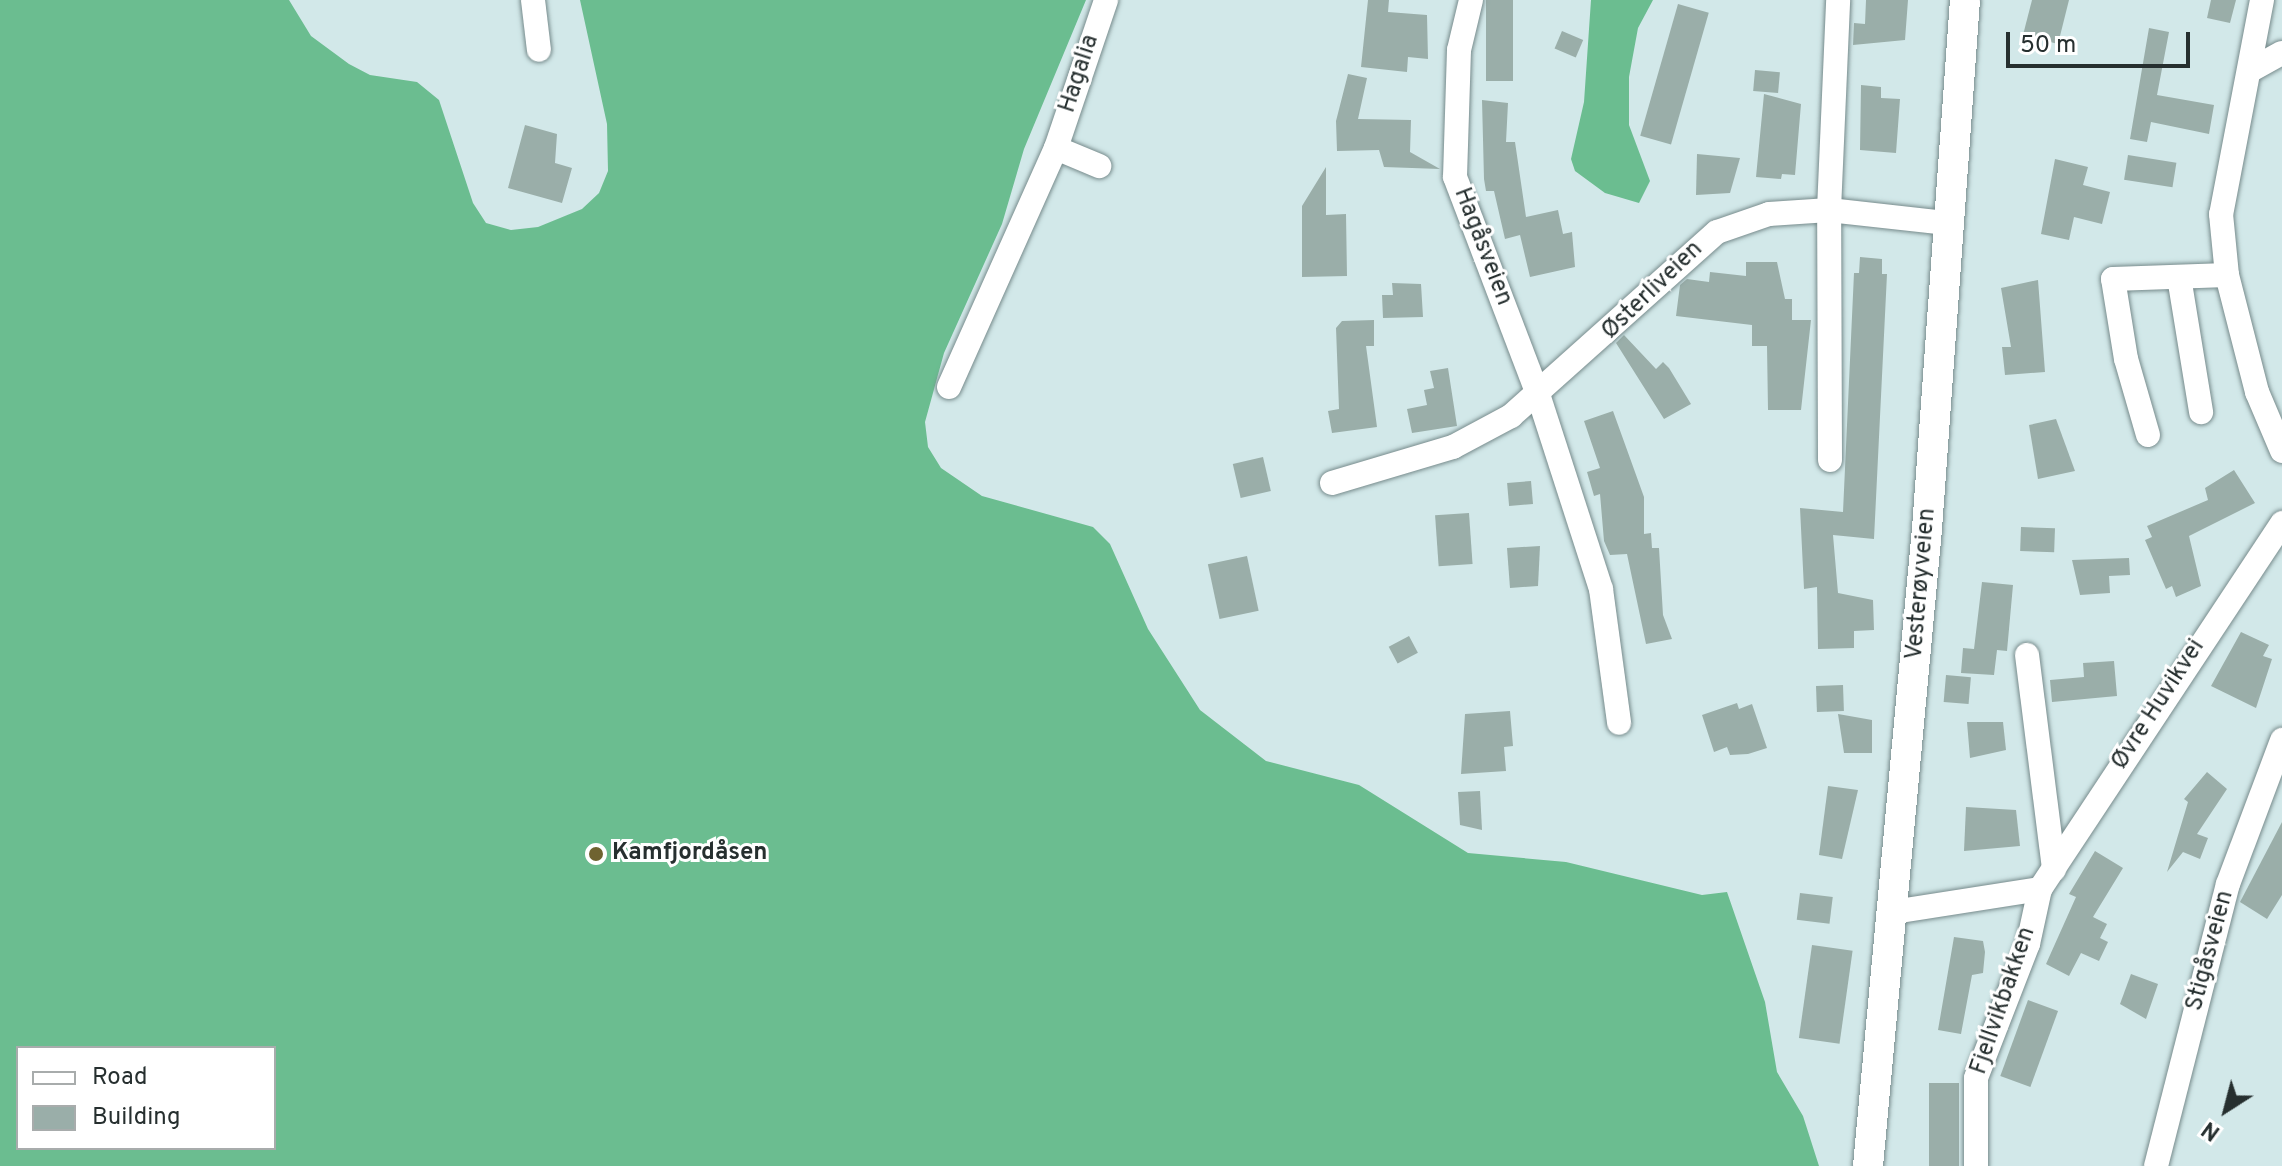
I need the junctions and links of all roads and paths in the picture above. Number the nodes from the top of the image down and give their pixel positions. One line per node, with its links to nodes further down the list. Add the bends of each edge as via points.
1 (533, 0): 7 (street)
2 (1106, 0): 10 (street, Hagalia)
3 (1838, 0): 12 (street)
4 (1965, 0): 13 (main road, Vesterøyveien)
5 (2262, 0): 9 (street)
6 (1466, 4): 17 (street, Hagåsveien, via 1459,50 1455,177)
7 (539, 50)
8 (2282, 53): 9 (street)
9 (2251, 70): 14 (street, via 2225,169 2221,214)
10 (1056, 148): 11 (street); 16 (street, Hagalia)
11 (1099, 166)
12 (1829, 210): 13 (street, Østerliveien); 17 (street, Østerliveien, via 1769,214 1717,232); 21 (street)
13 (1947, 223): 29 (main road, Vesterøyveien)
14 (2227, 275): 15 (street); 20 (street, via 2257,392)
15 (2179, 277): 18 (street); 19 (street, via 2113,279 2126,359)
16 (949, 387)
17 (1538, 394): 22 (street, Østerliveien, via 1453,447); 25 (street, via 1601,589)
18 (2201, 412)
19 (2148, 435)
20 (2282, 451)
21 (1830, 460)
22 (1332, 483)
23 (2282, 523): 27 (street, Øvre Huvikvei)
24 (2027, 655): 27 (street)
25 (1619, 723)
26 (2282, 740): 32 (street, Stigåsveien, via 2228,884)
27 (2054, 869): 28 (street, Øvre Huvikvei)
28 (2040, 889): 29 (street, Fjellvikbakken); 31 (street, Fjellvikbakken, via 2028,944 1976,1078)
29 (1893, 912): 30 (main road, Vesterøyveien)
30 (1868, 1166)
31 (1976, 1166)
32 (2156, 1166)

